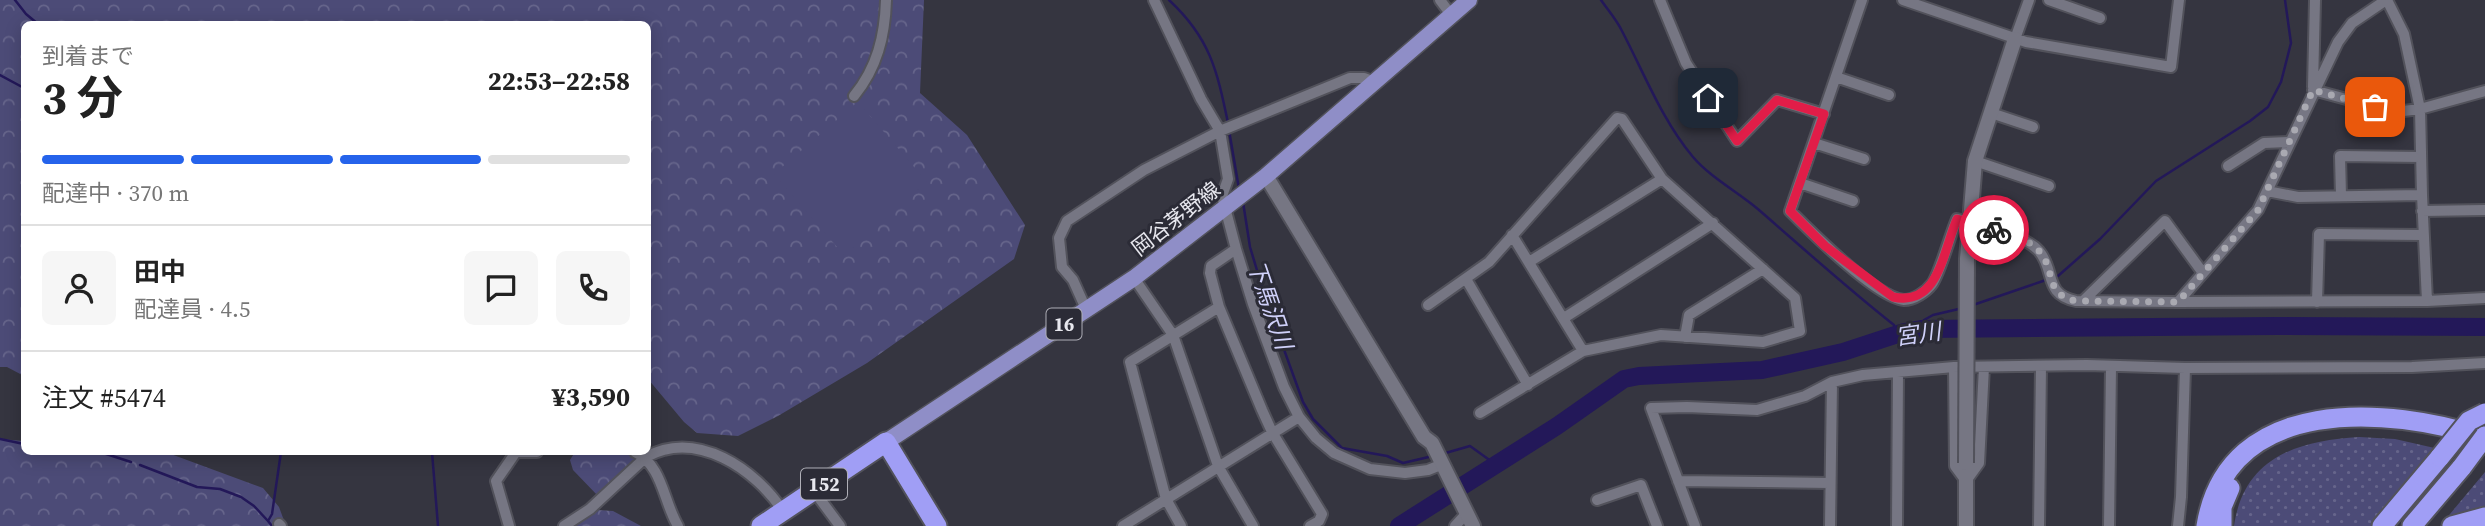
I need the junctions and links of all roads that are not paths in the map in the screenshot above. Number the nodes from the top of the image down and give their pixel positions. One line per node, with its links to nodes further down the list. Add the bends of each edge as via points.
1 (886, 0): 21 (street, via 878,57)
2 (1154, 0): 26 (street, via 1201,99)
3 (1440, 0): 13 (street)
4 (1469, 0): 13 (main road, 岡谷茅野線 / 16)
5 (1660, 0): 24 (street, via 1686,62 1737,141 1777,100)
6 (1862, 0): 16 (street)
7 (1903, 0): 15 (street)
8 (2029, 0): 15 (street)
9 (2049, 0): 14 (street)
10 (2179, 0): 15 (street, via 2171,67)
11 (2315, 0): 18 (street)
12 (2386, 0): 18 (street, via 2352,23); 22 (street, via 2403,34)
13 (1452, 16): 17 (main road, 岡谷茅野線 / 16)
14 (2100, 18)
15 (2015, 39): 23 (street)
16 (1836, 77): 20 (street); 24 (street)
17 (1375, 82): 26 (street, via 1350,78); 33 (main road, 岡谷茅野線 / 16)
18 (2313, 90): 22 (street, via 2395,112); 27 (street)
19 (2485, 91): 22 (street)
20 (1889, 95)
21 (854, 96)
22 (2420, 109): 29 (street)
23 (1992, 113): 25 (street); 31 (street)
24 (1824, 114): 28 (street)
25 (2033, 127)
26 (1226, 129): 40 (street, via 1228,179 1222,196); 61 (street, via 1144,170 1067,221 1059,238 1062,267)
27 (2290, 142): 32 (street, via 2264,143); 37 (street)
28 (1814, 143): 30 (street); 35 (street)
29 (2421, 157): 38 (street); 39 (street, via 2340,156)
30 (1864, 159)
31 (1975, 161): 36 (street); 44 (street)
32 (2228, 166)
33 (1266, 176): 40 (main road, 岡谷茅野線 / 16); 87 (street)
34 (1662, 178): 45 (street); 46 (street, via 1617,118); 49 (street)
35 (1800, 183): 41 (street); 44 (street, via 1790,211 1825,246 1893,297 1906,300 1933,284 1957,219)
36 (2049, 186)
37 (2267, 191): 39 (street); 51 (street, via 2258,210)
38 (2422, 195): 39 (street); 43 (street)
39 (2340, 197)
40 (1237, 199): 48 (street); 52 (main road, 岡谷茅野線 / 16)
41 (1853, 201)
42 (2485, 210): 43 (street)
43 (2422, 211): 47 (street)
44 (1968, 221): 55 (street, via 2028,242 2040,252 2061,297); 91 (street, bridge)
45 (1713, 223): 50 (street); 62 (street)
46 (1512, 235): 49 (street); 53 (street, via 1489,262)
47 (2422, 235): 56 (street); 58 (street, via 2319,234)
48 (1236, 249): 60 (street, via 1211,266); 77 (street, via 1284,387)
49 (1529, 262): 62 (street)
50 (1763, 269): 64 (street, via 1689,316); 64 (street, via 1795,298 1800,331 1763,342)
51 (2203, 274): 55 (street, via 2165,220); 57 (street)
52 (1134, 278): 61 (main road, 岡谷茅野線 / 16); 63 (street)
53 (1466, 279): 59 (street); 74 (street)
54 (2485, 298): 56 (street)
55 (2083, 301): 57 (street)
56 (2427, 301): 58 (street)
57 (2178, 302): 58 (street)
58 (2317, 302)
59 (1428, 305)
60 (1219, 307): 63 (street); 78 (street)
61 (1086, 309): 80 (main road, 岡谷茅野線 / 16)
62 (1563, 318): 65 (street)
63 (1173, 335): 89 (street); 94 (street, via 1130,362)
64 (1685, 337): 65 (street, via 1661,335)
65 (1583, 351): 74 (street)
66 (2485, 363): 71 (street)
67 (2041, 366): 68 (street); 70 (street); 115 (street)
68 (2111, 366): 71 (street); 116 (street)
69 (1954, 367): 70 (street); 72 (street); 91 (street, via 1955,466)
70 (1984, 367): 91 (street, via 1979,463)
71 (2185, 368): 117 (street)
72 (1898, 373): 73 (street); 113 (street)
73 (1832, 382): 90 (street, via 1805,396 1757,410 1651,408); 92 (street)
74 (1528, 385): 75 (street)
75 (1480, 413)
76 (2485, 413): 88 (highway)
77 (1299, 417): 78 (street); 87 (street, via 1334,453 1370,469 1405,473 1428,470)
78 (1272, 432): 89 (street); 108 (street, via 1322,514)
79 (2485, 437): 88 (highway, bridge); 118 (highway, via 2384,417 2296,426 2250,446 2238,458 2223,475 2210,502)
80 (886, 442): 93 (highway, 152); 104 (highway)
81 (2485, 450): 119 (highway, via 2438,436 2383,428 2309,435 2277,444 2250,462 2231,485 2222,507)
82 (651, 454): 96 (street, via 692,447 726,458 768,490)
83 (516, 455): 99 (street, via 496,481)
84 (642, 455): 86 (street)
85 (650, 455): 86 (street)
86 (646, 457): 100 (street, via 590,509); 101 (street)
87 (1442, 460): 97 (street)
88 (2450, 462): 120 (highway); 121 (highway); 122 (highway)
89 (1218, 466): 94 (street); 107 (street)
90 (1678, 481): 92 (street); 111 (street)
91 (1966, 481): 114 (street)
92 (1830, 483): 112 (street)
93 (814, 491): 96 (highway, 152); 103 (street)
94 (1166, 499): 105 (street); 106 (street)
95 (1597, 500): 110 (street, via 1641,485)
96 (783, 511): 102 (highway, 152)
97 (1468, 515): 109 (street)
98 (2485, 517): 123 (highway)
99 (509, 526)
100 (564, 526)
101 (678, 526)
102 (761, 526)
103 (840, 526)
104 (937, 526)
105 (1123, 526)
106 (1181, 526)
107 (1253, 526)
108 (1310, 526)
109 (1455, 526)
110 (1657, 526)
111 (1695, 526)
112 (1830, 526)
113 (1897, 526)
114 (1966, 526)
115 (2039, 526)
116 (2109, 526)
117 (2178, 526)
118 (2206, 526)
119 (2222, 526)
120 (2382, 526)
121 (2393, 526)
122 (2412, 526)
123 (2452, 526)

